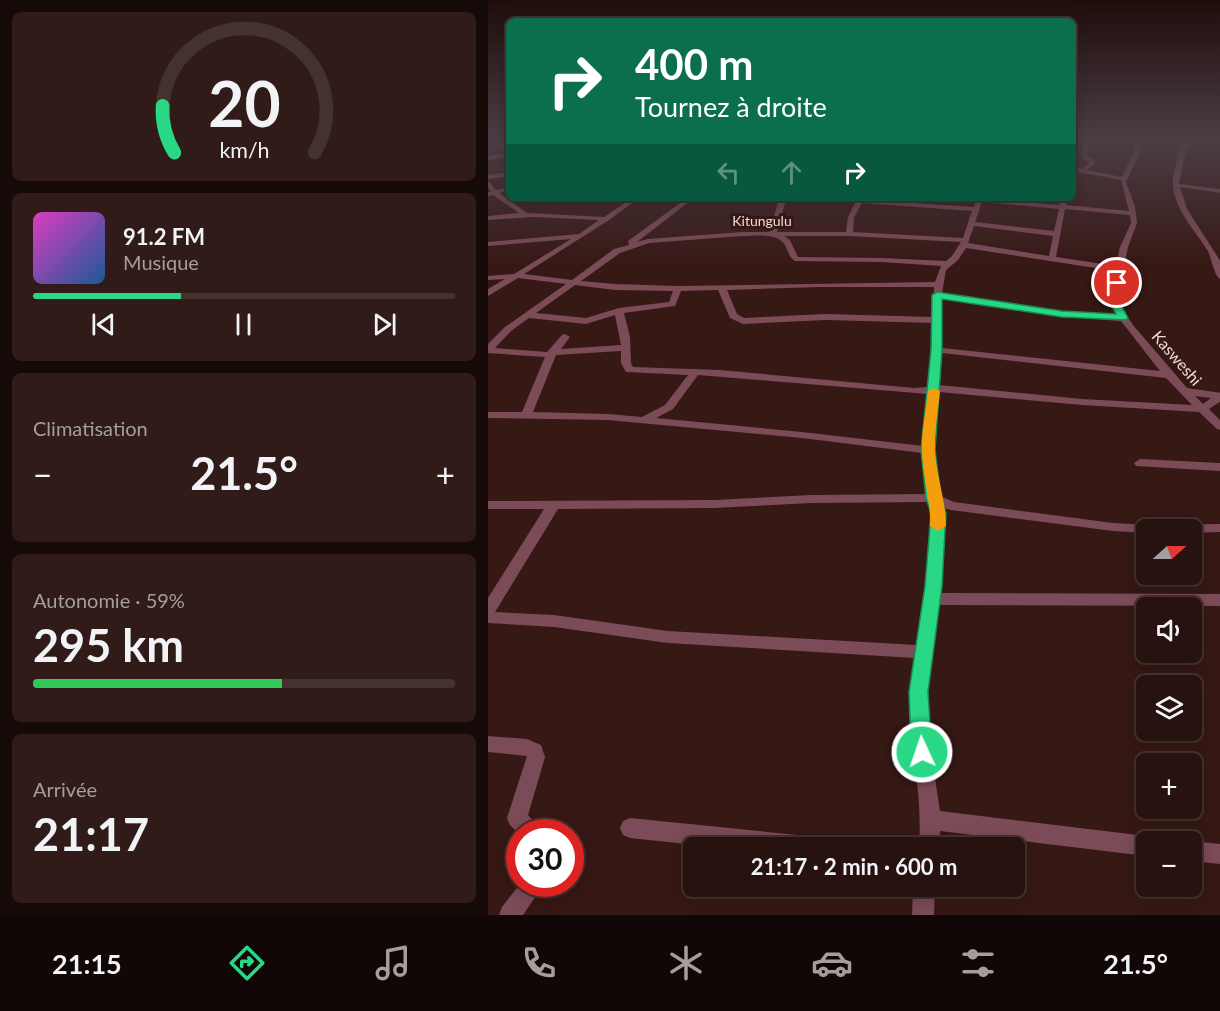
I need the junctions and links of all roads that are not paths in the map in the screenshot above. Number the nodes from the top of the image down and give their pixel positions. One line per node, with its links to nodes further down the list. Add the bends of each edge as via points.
1 (1123, 180): 18 (street)
2 (1177, 180): 4 (street)
3 (488, 183): 7 (street)
4 (1176, 185): 6 (street); 36 (street, via 1186,213 1218,265)
5 (506, 190): 7 (street)
6 (1220, 191)
7 (491, 193): 17 (street)
8 (632, 201): 20 (street)
9 (687, 201): 26 (street)
10 (779, 201): 24 (street)
11 (819, 201): 14 (street)
12 (978, 201): 16 (street)
13 (1036, 201): 15 (street)
14 (859, 202): 16 (street); 22 (street, via 851,217)
15 (1064, 202): 18 (street); 23 (street)
16 (976, 209): 21 (street)
17 (524, 213): 19 (street); 20 (street)
18 (1133, 213): 33 (street, Kasweshi, via 1134,222)
19 (488, 218)
20 (606, 219): 25 (street)
21 (972, 222): 23 (street); 28 (street)
22 (849, 234): 24 (street, Kitungulu); 28 (street, Kitungulu)
23 (1058, 234): 31 (street)
24 (774, 235): 27 (street, Kitungulu, via 729,234); 32 (street, via 786,240 795,259)
25 (581, 236): 29 (street); 34 (street)
26 (636, 239): 27 (street); 30 (street)
27 (648, 241): 30 (street, Kitungulu)
28 (964, 243): 31 (street, Kitungulu); 32 (street)
29 (488, 244)
30 (625, 247): 37 (street, Kitungulu)
31 (1052, 260): 33 (street, Kitungulu)
32 (949, 264): 40 (street, via 942,269)
33 (1119, 269): 44 (street, Kasweshi, via 1114,297)
34 (518, 276): 35 (street); 37 (street); 41 (street)
35 (488, 278)
36 (1220, 278)
37 (570, 283): 38 (street); 43 (street, Kitungulu)
38 (678, 289): 39 (street); 42 (street, via 672,304)
39 (722, 289): 40 (street, via 796,285); 45 (street, via 733,316 743,321 826,317)
40 (938, 290): 44 (street, via 1062,314); 45 (street)
41 (488, 293)
42 (619, 311): 43 (street, via 586,321); 47 (street)
43 (527, 315): 48 (street, Kitungulu, via 508,328)
44 (1123, 318): 52 (street, Kasweshi)
45 (938, 320): 49 (street)
46 (564, 337): 50 (street)
47 (625, 348): 50 (street); 51 (street, via 630,370)
48 (488, 350): 50 (street)
49 (937, 350): 52 (street); 53 (street)
50 (551, 353): 58 (street)
51 (695, 372): 53 (street, via 914,391); 59 (street, via 669,407)
52 (1170, 375): 54 (street, Kasweshi)
53 (934, 388): 56 (street); 61 (street)
54 (1185, 391): 55 (street); 56 (street, Kasweshi)
55 (1220, 396): 56 (street)
56 (1202, 409): 60 (street, Kasweshi)
57 (489, 417): 58 (street)
58 (526, 417): 59 (street)
59 (643, 420): 61 (street)
60 (1220, 427)
61 (928, 450): 64 (street)
62 (1140, 463): 63 (street)
63 (1220, 467)
64 (934, 498): 65 (street); 67 (street, via 951,506 1113,527); 68 (street, via 939,513)
65 (554, 504): 66 (street); 70 (street)
66 (488, 505)
67 (1220, 528)
68 (932, 599): 69 (street); 72 (street)
69 (1220, 600)
70 (488, 611)
71 (488, 617): 72 (street, via 554,621 668,637)
72 (924, 652): 75 (street, via 918,692)
73 (488, 744): 74 (street, via 535,751)
74 (518, 819)
75 (930, 820): 78 (street); 79 (street)
76 (630, 828): 77 (street)
77 (719, 837)
78 (929, 837)
79 (1136, 845)
80 (1202, 852): 81 (street)
81 (1220, 855)
82 (523, 897): 84 (street)
83 (924, 897): 85 (street)
84 (510, 915)
85 (923, 915)

